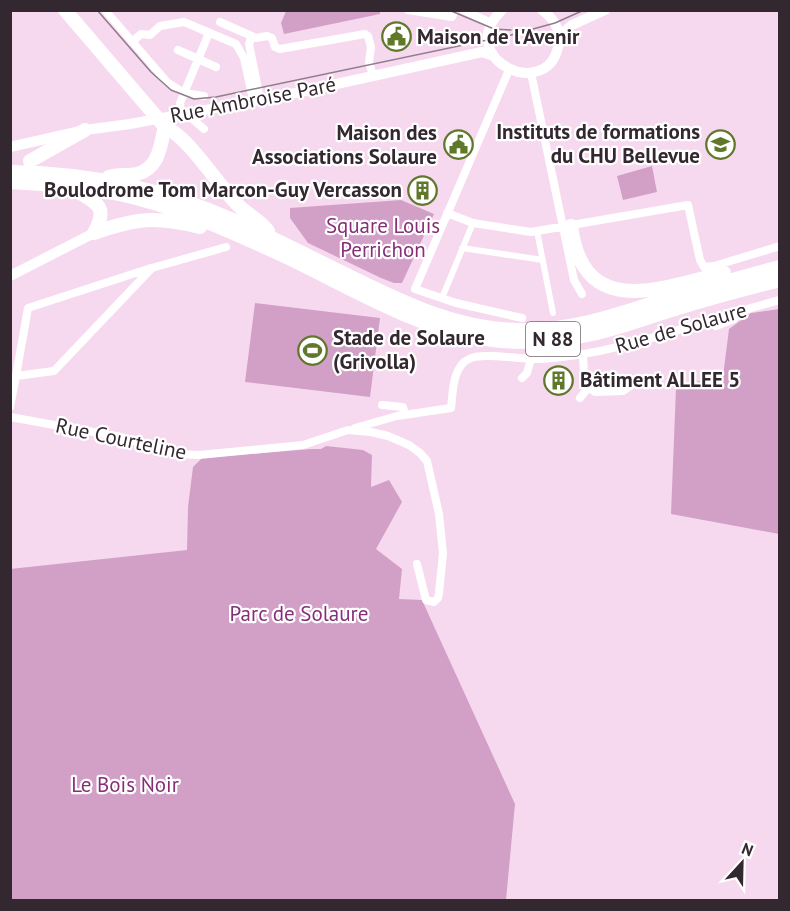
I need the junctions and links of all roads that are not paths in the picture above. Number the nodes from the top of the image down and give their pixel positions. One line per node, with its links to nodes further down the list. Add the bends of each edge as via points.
1 (105, 10): 14 (street)
2 (408, 10): 3 (street, via 452,17)
3 (455, 10)
4 (463, 10): 10 (street)
5 (502, 10): 10 (main road)
6 (542, 10): 13 (main road, via 555,23)
7 (605, 10): 13 (main road, via 572,25)
8 (65, 11): 27 (highway)
9 (220, 22): 12 (street)
10 (490, 26): 16 (main road, via 488,38)
11 (209, 33): 14 (street, via 184,22 160,26); 17 (street); 24 (street, via 236,44)
12 (252, 36): 21 (street, via 269,36 275,47 282,49 365,34 371,45 369,60); 24 (street, via 249,44)
13 (559, 36): 20 (main road, via 553,58)
14 (132, 42): 22 (street, via 166,82)
15 (178, 50): 17 (street)
16 (494, 56): 19 (main road); 21 (main road, Rue Ambroise Paré, via 482,52)
17 (198, 59): 18 (street); 22 (street)
18 (216, 67)
19 (509, 70): 20 (main road); 35 (street)
20 (531, 73): 38 (street)
21 (374, 76): 24 (main road, Rue Ambroise Paré)
22 (184, 93): 23 (street); 26 (street, via 180,103)
23 (204, 96)
24 (257, 100): 25 (main road, Rue Ambroise Paré)
25 (209, 108): 26 (main road, Rue Ambroise Paré); 26 (street, via 204,129)
26 (182, 114): 28 (main road, Rue Ambroise Paré)
27 (164, 125): 32 (highway, via 159,154 148,169 140,174); 41 (highway)
28 (85, 130): 29 (main road, Rue Ambroise Paré); 30 (highway)
29 (10, 147)
30 (30, 161)
31 (10, 172): 32 (highway, N 88)
32 (100, 180): 41 (highway, N 88, via 181,200)
33 (10, 182): 34 (highway, N 88)
34 (70, 187): 37 (highway, N 88, via 146,201); 40 (highway, via 97,202 100,222)
35 (447, 213): 36 (street); 51 (street, via 415,289)
36 (473, 223): 39 (street); 44 (street)
37 (215, 225): 40 (highway, via 202,227 154,219 119,224); 49 (highway, N 88, via 405,315 494,340 540,341 592,334)
38 (567, 227): 39 (street); 42 (street, via 688,205 704,267); 46 (highway, N 88, via 586,271 600,284 617,290 636,293 758,266); 50 (street, via 574,280)
39 (537, 231): 45 (street)
40 (94, 233): 48 (main road)
41 (274, 240): 46 (highway, N 88, via 434,315 475,326 516,330 588,324)
42 (780, 246)
43 (226, 247): 47 (street)
44 (462, 248): 45 (street); 51 (street)
45 (543, 260): 54 (street)
46 (780, 266)
47 (152, 268): 60 (street, via 54,371); 60 (street, via 28,308)
48 (10, 276)
49 (780, 280)
50 (582, 294)
51 (442, 298): 55 (street)
52 (780, 300): 53 (street, Rue de Solaure)
53 (738, 311): 56 (street, via 734,319); 57 (street, Rue de Solaure)
54 (553, 315)
55 (522, 318)
56 (720, 326)
57 (583, 354): 58 (street, Rue de Solaure); 61 (street)
58 (531, 358): 59 (street); 66 (street, Rue de Solaure, via 469,358 457,372 451,408)
59 (523, 375)
60 (16, 376): 65 (street)
61 (587, 382): 62 (street, Rue de Solaure, via 595,393 618,395); 63 (street)
62 (632, 387)
63 (580, 398)
64 (382, 405): 66 (street, via 404,407)
65 (10, 407)
66 (405, 415): 68 (street, Rue de Solaure)
67 (10, 417): 68 (street, Rue Courteline, via 121,437 187,455 303,445)
68 (348, 430): 69 (street, Rue Courteline, via 388,436 409,445 427,461 443,554 439,593 434,602 426,600)
69 (417, 564)

